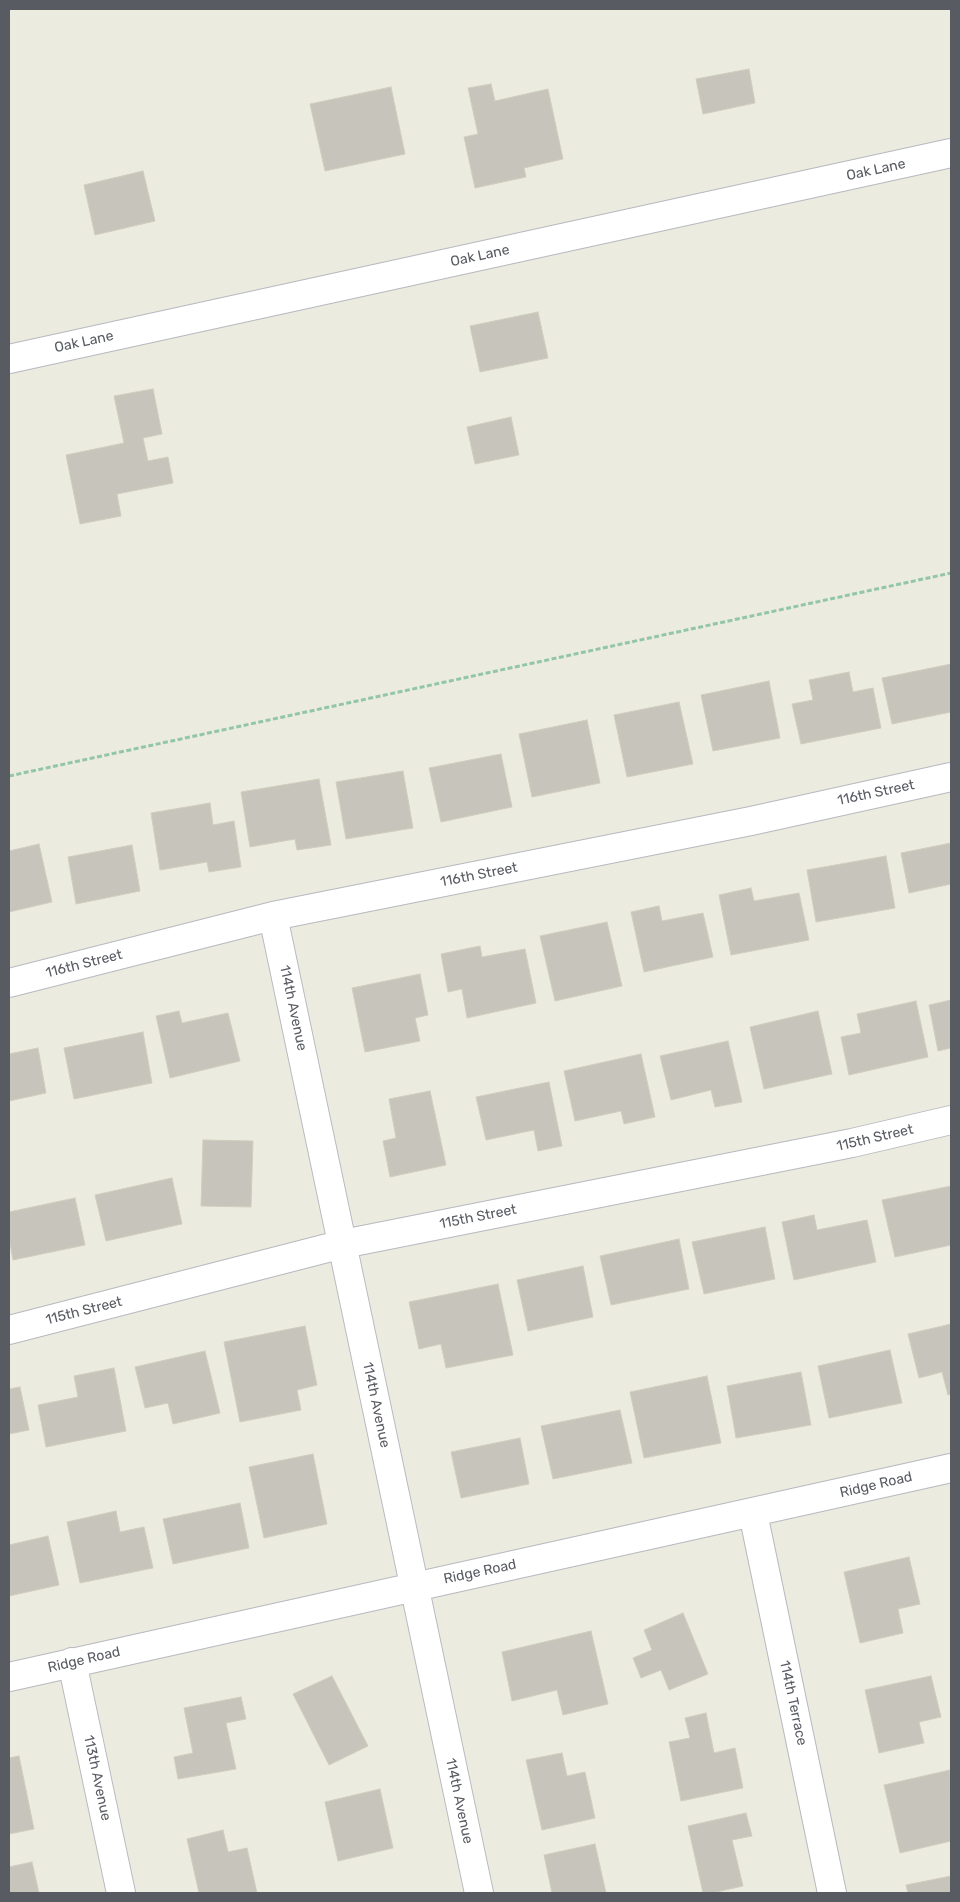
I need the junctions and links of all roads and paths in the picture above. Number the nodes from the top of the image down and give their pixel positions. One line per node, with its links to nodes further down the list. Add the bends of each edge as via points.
1 (951, 153): 2 (street, Oak Lane)
2 (9, 359)
3 (951, 572): 4 (path)
4 (9, 776)
5 (951, 777): 6 (street, 116th Street)
6 (273, 916): 7 (street, 116th Street); 9 (street, 114th Avenue)
7 (9, 982)
8 (951, 1120): 9 (street, 115th Street, via 852,1144)
9 (343, 1244): 10 (street, 115th Street); 13 (street, 114th Avenue)
10 (9, 1330)
11 (951, 1468): 12 (street, Ridge Road)
12 (753, 1513): 13 (street, Ridge Road); 18 (street, 114th Terrace)
13 (413, 1586): 14 (street, Ridge Road); 17 (street, 114th Avenue)
14 (72, 1662): 15 (street, Ridge Road); 16 (street, 113th Avenue)
15 (9, 1676)
16 (121, 1893)
17 (479, 1893)
18 (832, 1893)

